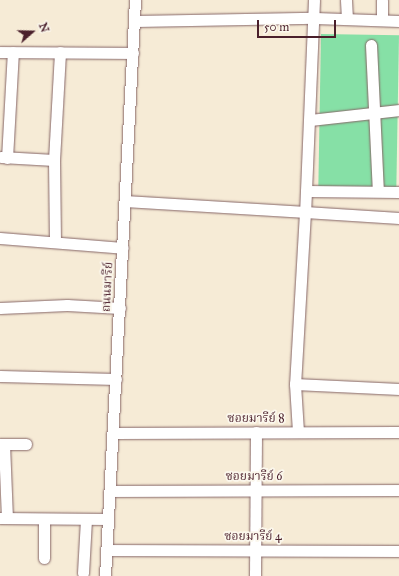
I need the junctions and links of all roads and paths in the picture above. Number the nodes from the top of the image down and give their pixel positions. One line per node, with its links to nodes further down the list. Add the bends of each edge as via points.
1 (135, 0): 8 (street, ถนนมารีย์)
2 (314, 0): 5 (street)
3 (346, 0): 6 (street)
4 (382, 0): 7 (street)
5 (315, 18): 6 (street); 8 (street); 17 (street)
6 (347, 19): 7 (street)
7 (382, 20): 9 (street)
8 (135, 21): 14 (street, ถนนมารีย์)
9 (399, 21)
10 (371, 45): 16 (street)
11 (0, 52): 12 (street)
12 (14, 52): 13 (street); 18 (street)
13 (60, 52): 14 (street); 19 (street)
14 (133, 53): 23 (street, ถนนมารีย์)
15 (399, 110): 16 (street)
16 (374, 113): 17 (street); 21 (street)
17 (310, 120): 20 (street)
18 (3, 158): 19 (street)
19 (54, 160): 27 (street)
20 (306, 191): 21 (street); 24 (street)
21 (378, 191): 22 (street)
22 (399, 192)
23 (126, 201): 24 (street); 28 (street, ถนนมารีย์)
24 (305, 212): 25 (street); 33 (street)
25 (399, 218)
26 (0, 238): 27 (street)
27 (55, 242): 28 (street)
28 (123, 248): 30 (street, ถนนมารีย์)
29 (0, 308): 30 (street, via 67,305)
30 (120, 308): 32 (street, ถนนมารีย์)
31 (0, 376): 32 (street)
32 (116, 379): 38 (street, ถนนมารีย์)
33 (295, 384): 34 (street); 36 (street)
34 (399, 389)
35 (256, 432): 36 (street, ซอยมารีย์ 8); 38 (street, ซอยมารีย์ 8); 41 (street)
36 (298, 432): 37 (street, ซอยมารีย์ 8)
37 (399, 432)
38 (113, 433): 43 (street, ถนนมารีย์)
39 (2, 444): 40 (street); 44 (street)
40 (26, 444)
41 (256, 490): 42 (street, ซอยมารีย์ 6); 43 (street, ซอยมารีย์ 6); 49 (street)
42 (399, 490)
43 (110, 491): 47 (street, ถนนมารีย์)
44 (3, 518): 45 (street)
45 (44, 519): 46 (street); 51 (street)
46 (86, 519): 47 (street); 52 (street)
47 (108, 519): 48 (street, ถนนมารีย์)
48 (106, 550): 49 (street, ซอยมารีย์ 4); 53 (street, ถนนมารีย์)
49 (256, 550): 50 (street, ซอยมารีย์ 4); 54 (street)
50 (399, 550)
51 (44, 558)
52 (83, 573)
53 (105, 576)
54 (256, 576)

